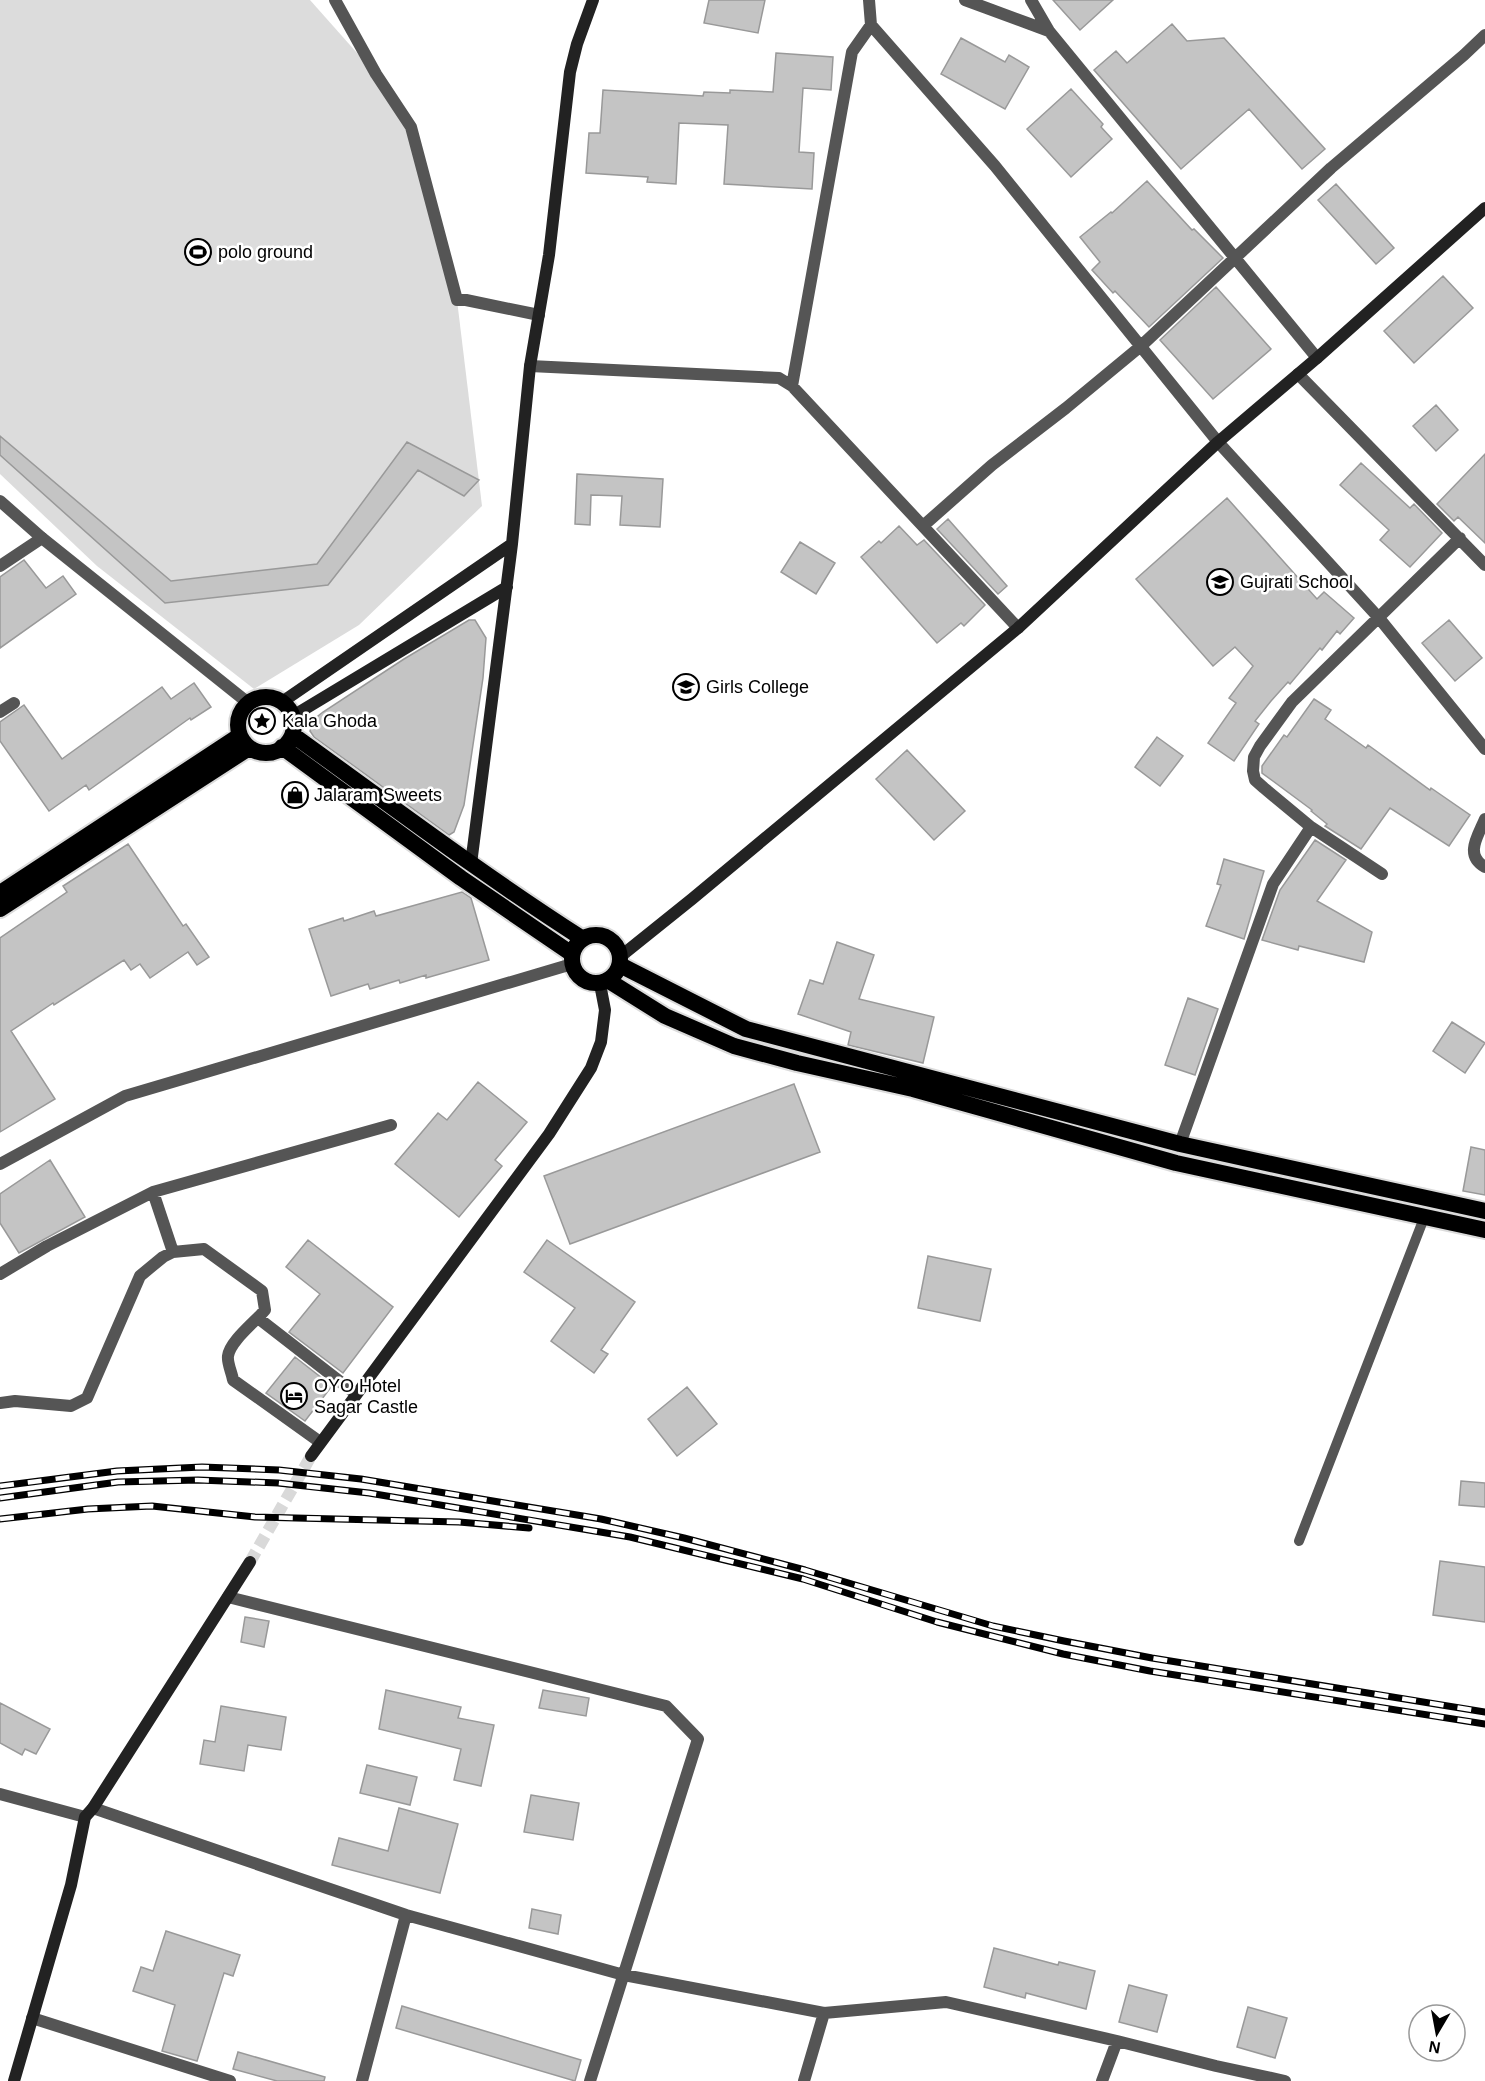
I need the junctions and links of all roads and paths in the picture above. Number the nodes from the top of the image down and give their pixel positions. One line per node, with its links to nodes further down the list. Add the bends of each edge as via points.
1 (335, 0): 11 (street, via 411,127 457,300)
2 (593, 0): 11 (main road, via 570,72)
3 (869, 0): 6 (street)
4 (965, 0): 7 (street)
5 (1031, 0): 7 (street)
6 (871, 25): 12 (street, via 995,166); 16 (street, via 852,52)
7 (1048, 31): 10 (street)
8 (1485, 35): 10 (street)
9 (1485, 208): 13 (main road)
10 (1234, 258): 12 (street); 13 (street)
11 (539, 315): 14 (main road)
12 (1141, 346): 17 (street); 19 (street, via 992,465)
13 (1317, 358): 15 (main road)
14 (530, 366): 16 (street, via 779,378); 22 (main road)
15 (1298, 374): 17 (main road); 21 (street)
16 (792, 386): 19 (street)
17 (1218, 442): 26 (street); 27 (main road)
18 (0, 501): 20 (street)
19 (923, 526): 27 (street)
20 (42, 538): 24 (street); 28 (street)
21 (1460, 538): 23 (street); 26 (street)
22 (513, 544): 25 (main road); 29 (main road)
23 (1485, 565)
24 (0, 566)
25 (507, 587): 32 (main road); 38 (main road)
26 (1378, 618): 35 (street); 37 (street, via 1292,702 1254,757 1256,780)
27 (1018, 628): 45 (main road)
28 (247, 702): 29 (highway, via 269,696); 34 (highway, via 237,722)
29 (282, 702): 32 (highway)
30 (14, 703): 31 (street)
31 (0, 712)
32 (293, 716): 33 (highway)
33 (288, 741): 34 (highway, via 277,751 262,753); 38 (highway); 44 (highway, via 461,878)
34 (244, 742): 41 (highway); 42 (highway)
35 (1485, 749)
36 (1485, 819): 39 (street, via 1473,849 1474,856)
37 (1311, 826): 40 (street); 48 (street, via 1273,884)
38 (471, 864): 43 (highway)
39 (1485, 867)
40 (1382, 874)
41 (0, 893)
42 (0, 909)
43 (583, 939): 44 (highway, via 576,945); 45 (highway, via 592,935 611,939)
44 (572, 959): 46 (highway, via 575,973 582,980 591,984); 49 (street, via 124,1096)
45 (620, 961): 46 (highway); 48 (highway, via 746,1029)
46 (605, 982): 52 (highway, via 665,1016 734,1046 913,1089 1176,1164); 57 (main road, via 601,1042 591,1068 549,1134)
47 (391, 1125): 50 (street)
48 (1180, 1144): 51 (highway)
49 (0, 1164)
50 (153, 1191): 54 (street); 55 (street)
51 (1485, 1210)
52 (1424, 1218): 53 (highway); 61 (lane)
53 (1485, 1230)
54 (173, 1252): 56 (street, via 204,1250 247,1279 262,1292 265,1310); 58 (street, via 140,1276 87,1398 71,1406)
55 (0, 1274)
56 (258, 1318): 57 (street); 59 (street, via 239,1337 228,1356 233,1380)
57 (356, 1394): 59 (main road)
58 (0, 1403)
59 (320, 1442): 60 (main road)
60 (311, 1456)
61 (1299, 1541)
62 (250, 1562): 63 (main road)
63 (228, 1597): 65 (main road); 67 (street, via 666,1706 698,1739)
64 (0, 1794): 65 (street)
65 (89, 1813): 66 (street); 69 (main road)
66 (406, 1915): 67 (street); 74 (street)
67 (624, 1975): 68 (street); 75 (street)
68 (824, 2013): 70 (street, via 946,2002); 76 (street)
69 (32, 2018): 72 (main road); 73 (street)
70 (1117, 2040): 71 (street); 77 (street)
71 (1259, 2078): 78 (street)
72 (14, 2081)
73 (230, 2081)
74 (362, 2081)
75 (590, 2081)
76 (804, 2081)
77 (1102, 2081)
78 (1285, 2081)

